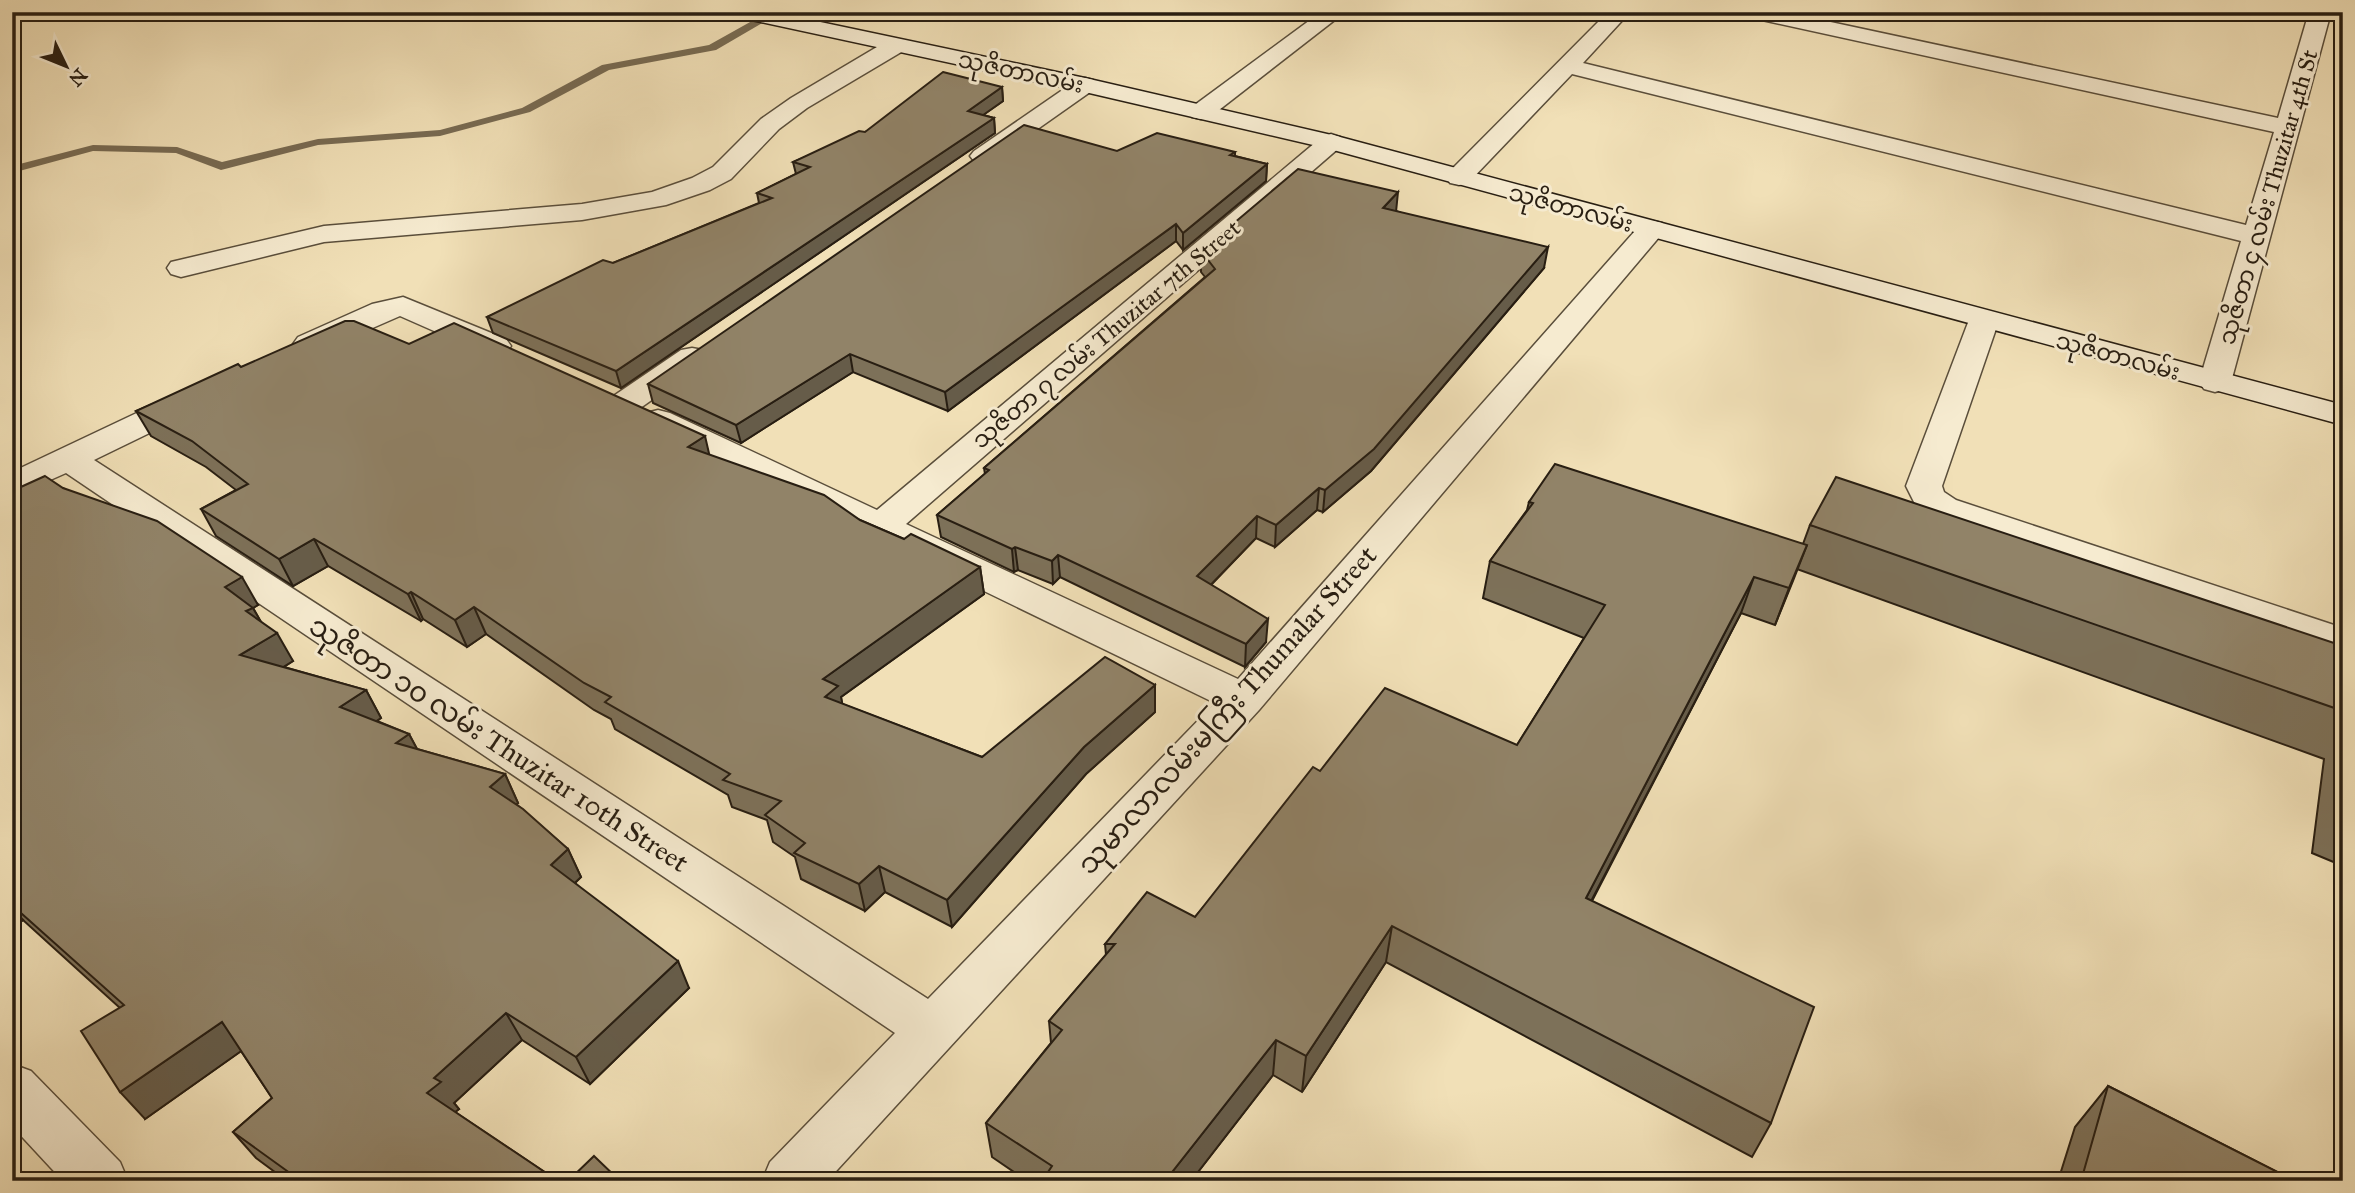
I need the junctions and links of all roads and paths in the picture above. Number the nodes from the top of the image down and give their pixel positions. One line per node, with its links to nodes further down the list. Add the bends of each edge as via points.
1 (742, 12): 6 (street, သုဇိတာလမ်း)
2 (1335, 12): 9 (street)
3 (1620, 12): 7 (street)
4 (1753, 12): 10 (street)
5 (2327, 17): 10 (street, သုဇိတာ ၄ လမ်း Thuzitar 4th St)
6 (895, 46): 8 (street, သုဇိတာလမ်း); 16 (street, via 770,124 722,173 657,199 582,212 324,234)
7 (1567, 66): 13 (street); 15 (street)
8 (1085, 85): 9 (street, သုဇိတာလမ်း); 12 (street)
9 (1201, 112): 11 (street, သုဇိတာလမ်း)
10 (2287, 127): 15 (street, သုဇိတာ ၄ လမ်း Thuzitar 4th St)
11 (1331, 142): 13 (street, သုဇိတာလမ်း); 26 (street, သုဇိတာ ၇ လမ်း Thuzitar 7th Street)
12 (961, 171)
13 (1459, 177): 14 (street, သုဇိတာလမ်း)
14 (1652, 229): 17 (street, သုဇိတာလမ်း); 28 (street, သုမာလာလမ်းမကြီး Thumalar Street)
15 (2255, 236): 21 (street, သုဇိတာ ၄ လမ်း Thuzitar 4th St)
16 (181, 268)
17 (1984, 320): 21 (street, သုဇိတာလမ်း); 27 (street, via 1924,486 1929,498 1943,508)
18 (714, 342): 26 (street, via 612,398)
19 (282, 357): 20 (street, via 383,310 403,306)
20 (526, 360)
21 (2215, 382): 23 (street, သုဇိတာလမ်း)
22 (219, 387): 24 (street)
23 (2343, 415)
24 (67, 458): 25 (street); 29 (street, သုဇိတာ ၁၀ လမ်း Thuzitar 10th Street)
25 (12, 486)
26 (881, 526): 28 (street)
27 (2343, 643)
28 (1244, 699): 29 (street, သုမာလာလမ်းမကြီး Thumalar Street)
29 (932, 1030): 32 (street, သုမာလာလမ်းမကြီး Thumalar Street)
30 (12, 1088): 31 (street)
31 (100, 1181)
32 (790, 1181)

